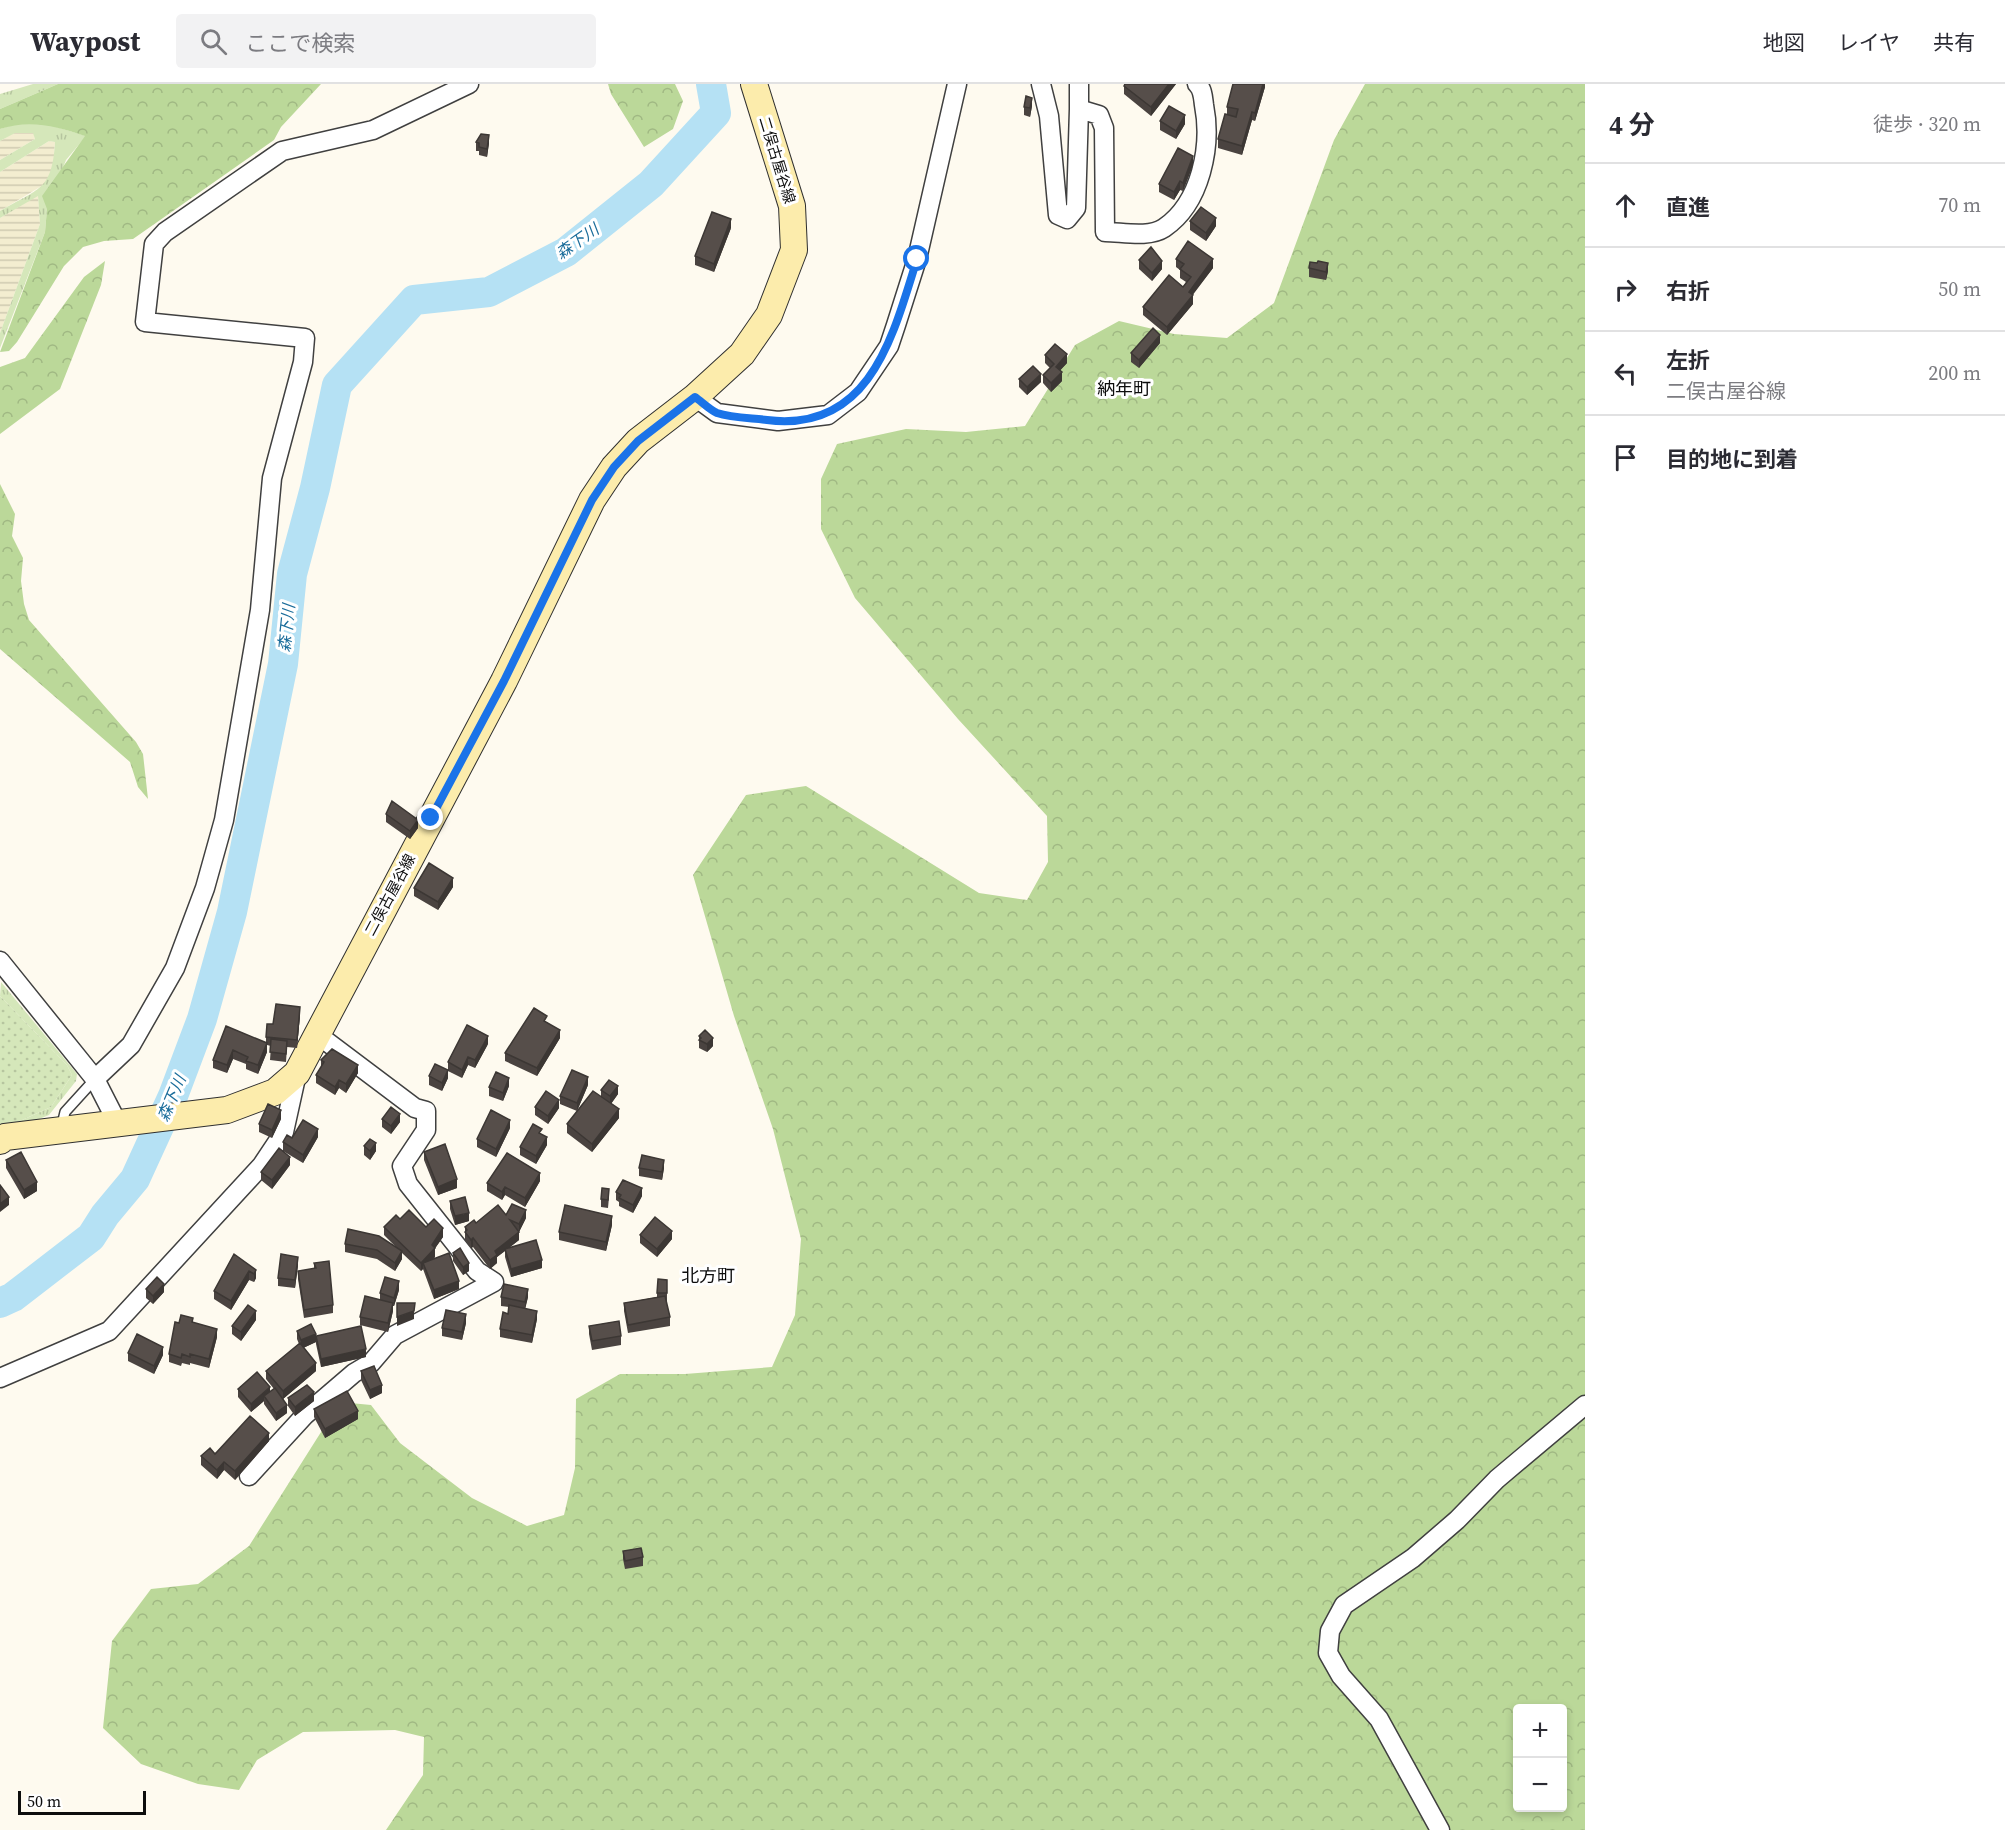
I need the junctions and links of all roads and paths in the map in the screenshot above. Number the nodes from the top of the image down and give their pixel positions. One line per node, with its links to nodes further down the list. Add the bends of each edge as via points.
1 (469, 84): 12 (street, via 373,130 282,151 165,232 154,244 145,322 305,338 303,362 272,478 260,610 228,806 205,888 175,968 132,1045)
2 (754, 84): 8 (main road, 二俣古屋谷線, via 792,206 794,250 769,315 742,354)
3 (957, 84): 8 (street, via 917,259 896,325 889,346 858,392 828,415 778,422 717,413)
4 (1041, 84): 7 (street, via 1049,116 1058,215 1067,219 1077,208)
5 (1079, 84): 7 (street)
6 (1203, 85): 7 (street, via 1204,165 1191,197 1165,227 1153,233 1105,232 1104,128 1099,115)
7 (1079, 109)
8 (695, 397): 10 (main road, 二俣古屋谷線, via 638,441 592,500 499,691)
9 (0, 961): 12 (street)
10 (318, 1035): 11 (main road, 二俣古屋谷線); 18 (street, via 416,1108 426,1111 426,1130 402,1166 408,1184 477,1271 494,1282 395,1335 371,1363 305,1415)
11 (297, 1073): 13 (main road, 二俣古屋谷線, via 275,1092 227,1110); 16 (street, via 284,1132 262,1165 109,1331)
12 (95, 1079): 13 (street); 14 (lane, via 65,1112)
13 (118, 1124): 14 (main road, 二俣古屋谷線)
14 (61, 1131): 15 (main road, 二俣古屋谷線, via 5,1137)
15 (0, 1141)
16 (0, 1378)
17 (1585, 1405): 19 (street, via 1497,1479 1413,1558 1344,1605 1330,1631 1328,1653 1341,1676 1379,1719)
18 (249, 1476)
19 (1440, 1830)

